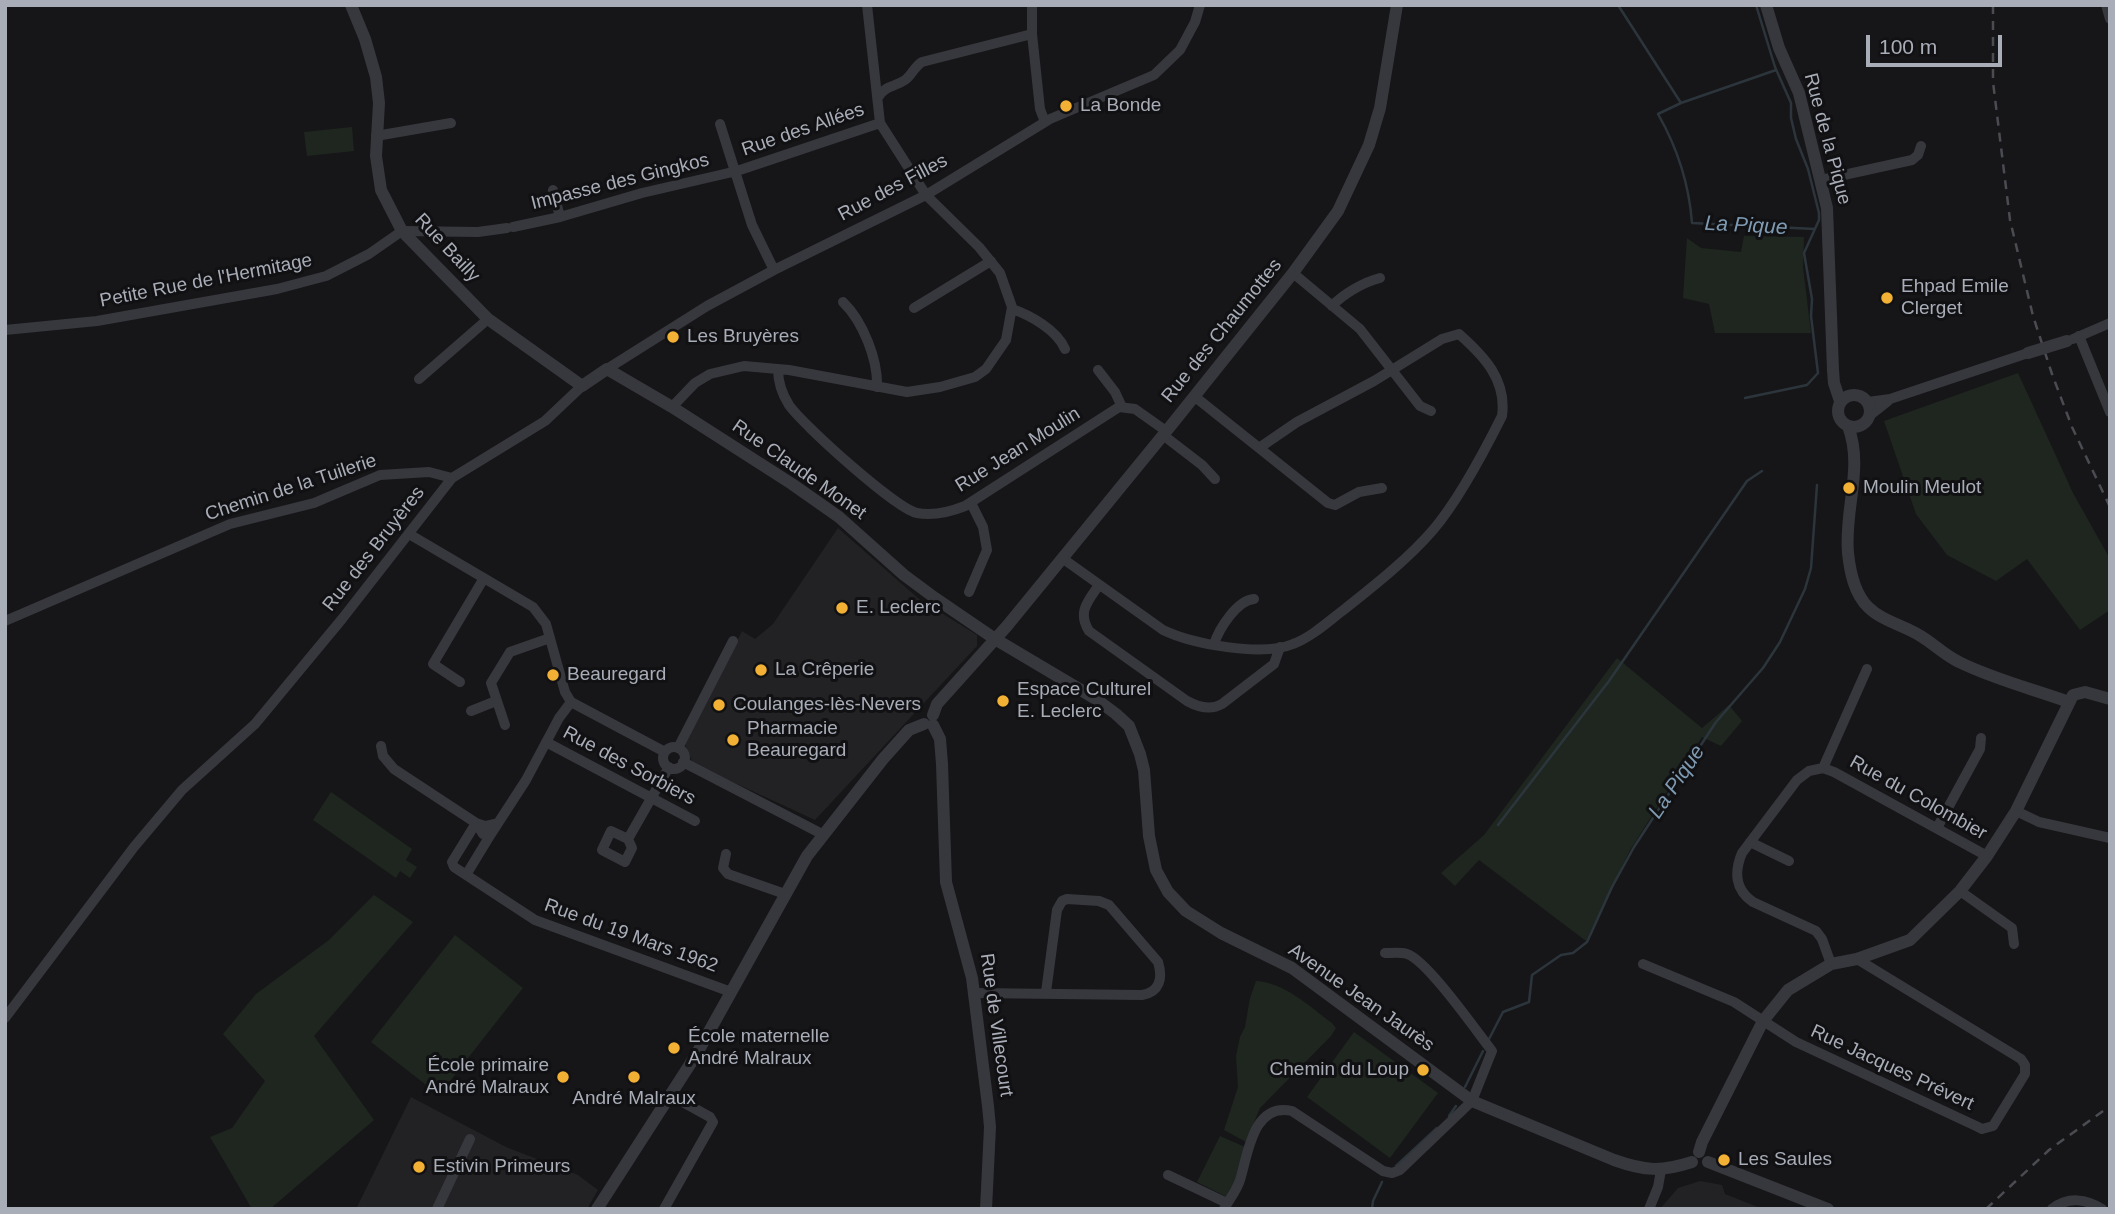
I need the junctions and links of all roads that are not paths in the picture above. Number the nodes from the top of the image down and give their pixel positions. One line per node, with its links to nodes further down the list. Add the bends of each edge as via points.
1 (351, 5): 15 (street, Rue Bailly, via 376,77)
2 (867, 5): 10 (street)
3 (1032, 5): 9 (street)
4 (1200, 5): 11 (street, Rue des Filles, via 1180,50 1154,75)
5 (1397, 5): 25 (street, Rue des Chaumottes, via 1380,108 1368,145 1338,211)
6 (1766, 5): 18 (street, Rue de la Pique, via 1799,93)
7 (2106, 5): 8 (street)
8 (2110, 19)
9 (1032, 34): 10 (street, via 922,62 905,80); 11 (street)
10 (879, 96): 13 (street)
11 (1045, 122): 20 (street, Rue des Filles)
12 (451, 123): 15 (street)
13 (880, 123): 17 (street, Rue des Allées); 20 (street)
14 (720, 124): 17 (street)
15 (376, 136): 22 (street, Rue Bailly, via 381,190)
16 (1922, 146): 18 (street, via 1915,159)
17 (737, 171): 21 (street, Impasse des Gingkos); 24 (street, via 752,225)
18 (1821, 180): 41 (street, Rue de la Pique, via 1829,223)
19 (553, 190): 21 (street)
20 (926, 195): 23 (street); 24 (street, Rue des Filles)
21 (560, 217): 22 (street, Impasse des Gingkos, via 478,232)
22 (402, 231): 31 (street, Rue Bailly); 33 (street, Petite Rue de l'Hermitage, via 326,276 277,289 97,321)
23 (991, 261): 29 (street); 30 (street)
24 (774, 270): 37 (street, Rue des Filles)
25 (1293, 273): 28 (street); 46 (street, Rue des Chaumottes)
26 (1380, 278): 28 (street)
27 (844, 302): 44 (street, via 872,355)
28 (1332, 306): 39 (street, via 1360,329)
29 (914, 308)
30 (1012, 309): 35 (street, via 1048,329); 44 (street, via 1006,340 975,377 922,391)
31 (488, 319): 42 (street); 43 (street, Rue Bailly)
32 (2110, 323): 34 (street)
33 (5, 330)
34 (2073, 339): 36 (street, bridge); 53 (street)
35 (1065, 349)
36 (2028, 354): 47 (street)
37 (607, 369): 43 (street, Rue des Filles); 50 (street, Rue Claude Monet)
38 (778, 369): 44 (street); 50 (street, via 744,366 710,374); 60 (street, Rue Jean Moulin, via 781,388 796,414 897,504 930,514)
39 (1392, 369): 52 (street, via 1420,406); 56 (street); 72 (street, via 1458,334 1497,376 1502,416 1432,531 1326,623 1292,645)
40 (1098, 370): 51 (street)
41 (1833, 370): 45 (street); 48 (street, Rue de la Pique)
42 (419, 379)
43 (582, 386): 57 (street, Rue des Bruyères, via 545,421)
44 (877, 387)
45 (1852, 394): 48 (street); 49 (street)
46 (1194, 396): 55 (street, Rue des Chaumottes); 56 (street)
47 (1890, 399): 49 (street); 54 (street)
48 (1840, 401): 54 (street, via 1838,415)
49 (1868, 402): 54 (street)
50 (671, 407): 69 (street, Rue Claude Monet, via 839,517 904,575)
51 (1122, 407): 55 (street, via 1135,409); 60 (street, Rue Jean Moulin)
52 (1431, 411)
53 (2110, 412)
54 (1859, 423): 78 (street, via 1848,552 1853,582 1862,600 1877,614 1956,661)
55 (1165, 433): 58 (street); 62 (street, Rue des Chaumottes)
56 (1259, 448): 59 (street, via 1332,505 1359,492)
57 (452, 478): 61 (street, Rue des Bruyères); 67 (street, Chemin de la Tuilerie, via 429,472 380,474 314,503 230,524)
58 (1215, 479)
59 (1382, 488)
60 (971, 503): 65 (street, via 983,527 987,550)
61 (409, 534): 63 (street); 115 (street, Rue des Bruyères, via 255,724 182,790 134,847)
62 (1062, 558): 64 (street); 69 (street, Rue des Chaumottes)
63 (484, 578): 68 (street, via 533,607); 74 (street, via 433,664)
64 (1099, 585): 71 (street, via 1163,629); 72 (street, via 1083,608 1088,631 1200,707 1222,704 1274,664)
65 (969, 592)
66 (1254, 599): 71 (street, via 1238,606)
67 (5, 621)
68 (550, 638): 76 (street, via 510,652 491,683); 77 (street)
69 (995, 639): 80 (street, Rue des Chaumottes, via 937,705); 118 (street, Avenue Jean Jaurès, via 1096,699 1129,726 1144,770 1156,870 1186,911 1292,968)
70 (733, 641): 85 (street)
71 (1214, 645): 72 (street)
72 (1280, 646)
73 (1867, 669): 89 (street)
74 (460, 682)
75 (2110, 699): 78 (street, via 2085,692 2073,695)
76 (496, 701): 79 (street); 81 (street)
77 (571, 702): 83 (street); 86 (street)
78 (2070, 702): 91 (street)
79 (471, 711)
80 (930, 721): 97 (street, Rue des Chaumottes, via 909,730); 114 (street, Rue de Villecourt, via 940,739 946,882)
81 (505, 725)
82 (1981, 738): 95 (street, via 1980,749)
83 (546, 742): 90 (street, Rue des Sorbiers); 94 (street)
84 (381, 746): 93 (street, via 394,769)
85 (678, 748): 86 (street); 87 (street)
86 (665, 752): 88 (street, via 663,759)
87 (683, 762): 88 (street); 97 (street)
88 (669, 767): 90 (street)
89 (1824, 768): 95 (street, Rue du Colombier); 100 (street, Rue du Colombier, via 1797,780)
90 (652, 798): 92 (street, Rue des Sorbiers); 99 (street)
91 (2016, 811): 98 (street, via 2039,822); 102 (street)
92 (695, 821)
93 (476, 823): 94 (street); 96 (street, via 483,834); 104 (street, via 452,862)
94 (498, 823): 96 (street)
95 (1937, 828): 102 (street, Rue du Colombier)
96 (491, 834): 104 (street)
97 (822, 834): 106 (street, Rue des Chaumottes)
98 (2110, 838)
99 (628, 839)
100 (1750, 842): 103 (street); 111 (street, Rue du Colombier, via 1738,863 1740,889 1753,902 1816,931)
101 (726, 854): 106 (street, via 723,868 728,874)
102 (1987, 856): 105 (street)
103 (1789, 861)
104 (466, 875): 112 (street, Rue du 19 Mars 1962, via 541,923)
105 (1960, 891): 107 (street, via 2012,928); 109 (street, via 1910,940)
106 (785, 894): 112 (street, Rue des Chaumottes)
107 (2014, 944)
108 (1385, 953): 118 (street, via 1409,954 1426,969 1492,1051)
109 (1857, 959): 111 (street); 116 (street, Rue Jacques Prévert, via 2021,1059 2025,1074 1993,1126 1982,1129 1964,1121 1830,1059)
110 (1643, 964): 116 (street, via 1734,1002)
111 (1831, 964): 116 (street, via 1788,990)
112 (732, 992): 117 (street, Rue des Chaumottes)
113 (1046, 992): 113 (street, via 1148,994 1156,989 1160,968 1109,905 1067,899 1057,910); 114 (street)
114 (974, 993): 127 (street, Rue de Villecourt, via 990,1127)
115 (5, 1018)
116 (1763, 1021): 120 (street, via 1702,1142)
117 (670, 1095): 125 (street, Rue des Chaumottes); 126 (street, via 713,1122)
118 (1472, 1101): 121 (street, Avenue Jean Jaurès, via 1614,1160); 123 (street, via 1392,1173 1292,1111 1276,1110 1264,1117 1255,1131 1239,1184)
119 (470, 1139): 124 (street)
120 (1700, 1159): 121 (street, Avenue Jean Jaurès); 129 (street)
121 (1661, 1170): 128 (street)
122 (1168, 1175): 123 (street)
123 (1226, 1206)
124 (437, 1209)
125 (597, 1209)
126 (664, 1209)
127 (986, 1209)
128 (1649, 1209)
129 (1828, 1209)
130 (2052, 1209): 131 (street, via 2072,1200 2089,1201)
131 (2102, 1209)

